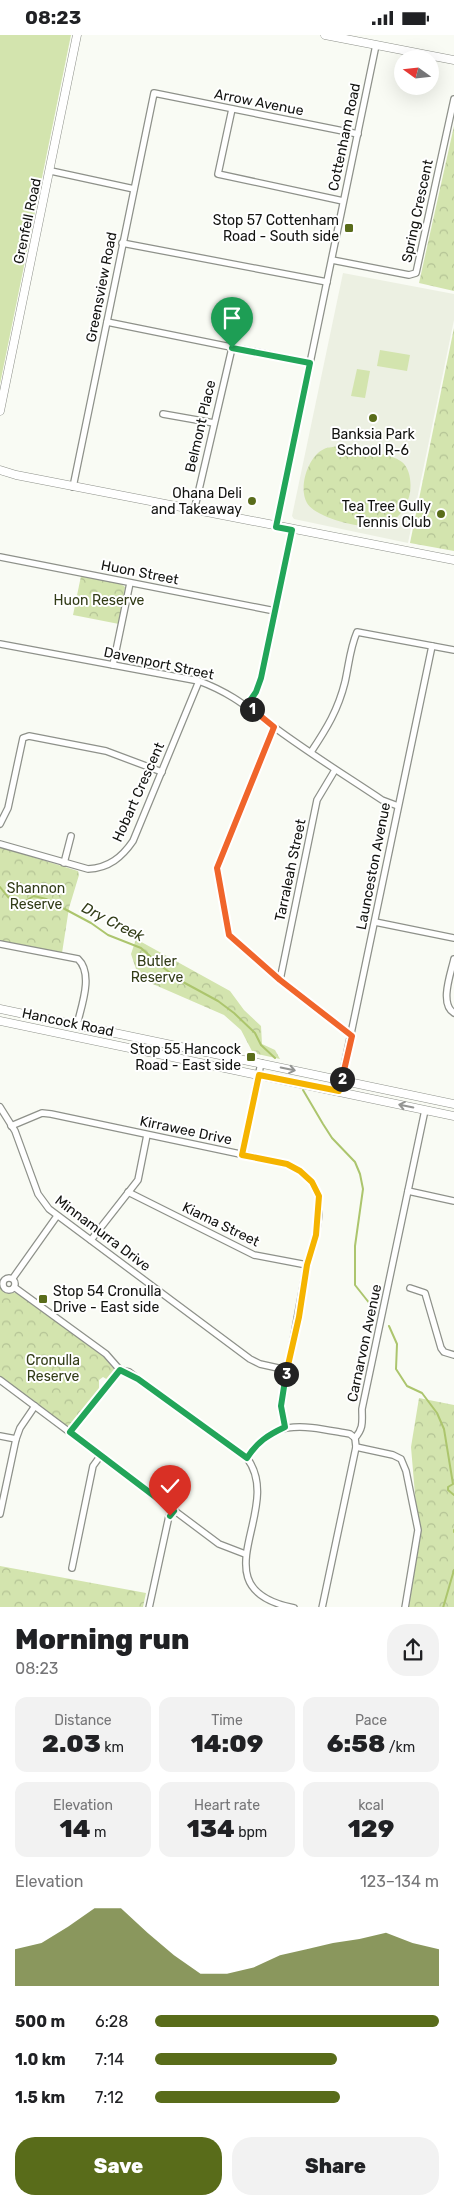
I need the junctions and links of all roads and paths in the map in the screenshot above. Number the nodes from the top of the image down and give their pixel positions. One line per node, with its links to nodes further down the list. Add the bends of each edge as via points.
1 (77, 35): 9 (main road, Grenfell Road)
2 (328, 35): 3 (main road)
3 (376, 45): 4 (main road); 8 (street, Cottenham Road)
4 (454, 60)
5 (154, 93): 7 (street, Arrow Avenue); 10 (street, Greensview Road)
6 (454, 99): 13 (street, Spring Crescent, via 416,273 409,275)
7 (232, 109): 8 (street, Arrow Avenue); 11 (street, via 218,174)
8 (358, 134): 11 (street, Cottenham Road)
9 (51, 171): 10 (street); 18 (main road, Grenfell Road)
10 (134, 189): 12 (street, Greensview Road)
11 (343, 201): 13 (street, Cottenham Road)
12 (122, 243): 14 (street); 15 (street, Greensview Road)
13 (332, 260): 14 (street, Cottenham Road)
14 (327, 282): 17 (street, Cottenham Road)
15 (107, 322): 16 (street); 24 (street, Greensview Road)
16 (232, 348): 17 (street); 20 (street, Belmont Place)
17 (310, 363): 26 (street, Cottenham Road)
18 (0, 411)
19 (163, 414): 20 (street)
20 (214, 423): 25 (street, Belmont Place)
21 (0, 470): 23 (main road)
22 (0, 475): 23 (main road)
23 (16, 475): 24 (main road)
24 (73, 487): 25 (main road)
25 (194, 511): 26 (main road)
26 (276, 527): 27 (main road)
27 (292, 530): 29 (main road); 31 (street)
28 (0, 557): 30 (street, Huon Street)
29 (454, 560)
30 (130, 583): 31 (street, Huon Street); 35 (street)
31 (275, 611): 37 (street, via 261,678)
32 (0, 644): 35 (street, Davenport Street)
33 (432, 646): 34 (street); 39 (street, via 357,632 351,644 338,708); 42 (street, Launceston Avenue)
34 (454, 651)
35 (113, 665): 36 (street, Davenport Street)
36 (199, 681): 37 (street, Davenport Street); 41 (street, Hobart Crescent)
37 (247, 705): 38 (street, Davenport Street)
38 (274, 727): 39 (street, Davenport Street); 51 (street, via 217,868 229,935)
39 (311, 752): 40 (street, Davenport Street)
40 (335, 770): 42 (street, Davenport Street, via 382,800); 51 (street, Tarraleah Street, via 317,801)
41 (162, 772): 43 (street, via 106,751 29,736 23,738 8,808); 46 (street, Hobart Crescent, via 126,851 112,863 98,869)
42 (398, 806): 47 (street, Launceston Avenue)
43 (0, 824)
44 (71, 836): 46 (street)
45 (0, 844): 46 (street, Hobart Crescent)
46 (64, 863)
47 (375, 922): 48 (street); 56 (street, Launceston Avenue)
48 (454, 938)
49 (0, 944): 55 (street, via 78,959 83,963 86,976)
50 (454, 959): 53 (street, via 446,1000)
51 (280, 980): 56 (street)
52 (0, 1009): 55 (main road, Hancock Road)
53 (454, 1013)
54 (0, 1021): 58 (main road, Hancock Road)
55 (77, 1025): 57 (main road, Hancock Road)
56 (352, 1036): 59 (street, Launceston Avenue)
57 (261, 1063): 58 (street); 59 (main road, Hancock Road, one-way to 59)
58 (259, 1075): 60 (main road, Hancock Road); 68 (street)
59 (342, 1081): 60 (street, Launceston Avenue); 61 (main road, Hancock Road)
60 (339, 1091): 64 (main road, Hancock Road, one-way to 60)
61 (427, 1099): 62 (main road, Hancock Road); 64 (main road)
62 (454, 1104)
63 (0, 1107): 66 (street, Minnamurra Drive)
64 (425, 1110): 65 (main road, Hancock Road); 69 (street, Carnarvon Avenue)
65 (454, 1116)
66 (12, 1125): 67 (street, Kirrawee Drive, via 42,1113); 72 (street, Minnamurra Drive, via 38,1194)
67 (147, 1135): 68 (street, Kirrawee Drive); 70 (street, via 138,1180)
68 (242, 1155): 74 (street, Kirrawee Drive, via 287,1164 312,1182 319,1196 319,1214)
69 (408, 1191): 71 (street); 87 (street, Carnarvon Avenue, via 362,1409 363,1423)
70 (128, 1193): 73 (street); 74 (street, Kiama Street, via 254,1255)
71 (454, 1201)
72 (57, 1216): 73 (street, Minnamurra Drive); 76 (street)
73 (91, 1241): 81 (street, Minnamurra Drive, via 250,1359)
74 (307, 1265): 81 (street, Kirrawee Drive)
75 (2, 1278): 76 (street); 77 (street, via 5,1289)
76 (13, 1278): 77 (street)
77 (14, 1287): 80 (street, via 106,1354)
78 (410, 1288): 79 (street, via 425,1293 441,1347 444,1352)
79 (454, 1355)
80 (120, 1370): 85 (street); 91 (street, via 138,1379)
81 (287, 1370): 84 (street, Kirrawee Drive, via 281,1406)
82 (0, 1381): 83 (street)
83 (35, 1406): 85 (street); 88 (street)
84 (285, 1427): 87 (street, via 314,1428 350,1434); 91 (street, via 257,1443)
85 (70, 1432): 90 (street)
86 (0, 1436): 88 (street)
87 (355, 1438): 89 (street, Carnarvon Avenue)
88 (16, 1439): 93 (street)
89 (356, 1447): 99 (street, Carnarvon Avenue); 100 (street, via 393,1455 400,1459 406,1471 418,1530)
90 (101, 1455): 92 (street); 95 (street, via 93,1466)
91 (247, 1458): 94 (street, via 256,1476 259,1495)
92 (174, 1511): 94 (street, via 219,1544); 97 (street, via 170,1516)
93 (0, 1515)
94 (245, 1555): 96 (street, via 246,1575 251,1584)
95 (72, 1568)
96 (274, 1606): 98 (street)
97 (149, 1607)
98 (294, 1607)
99 (322, 1607)
100 (405, 1607)

